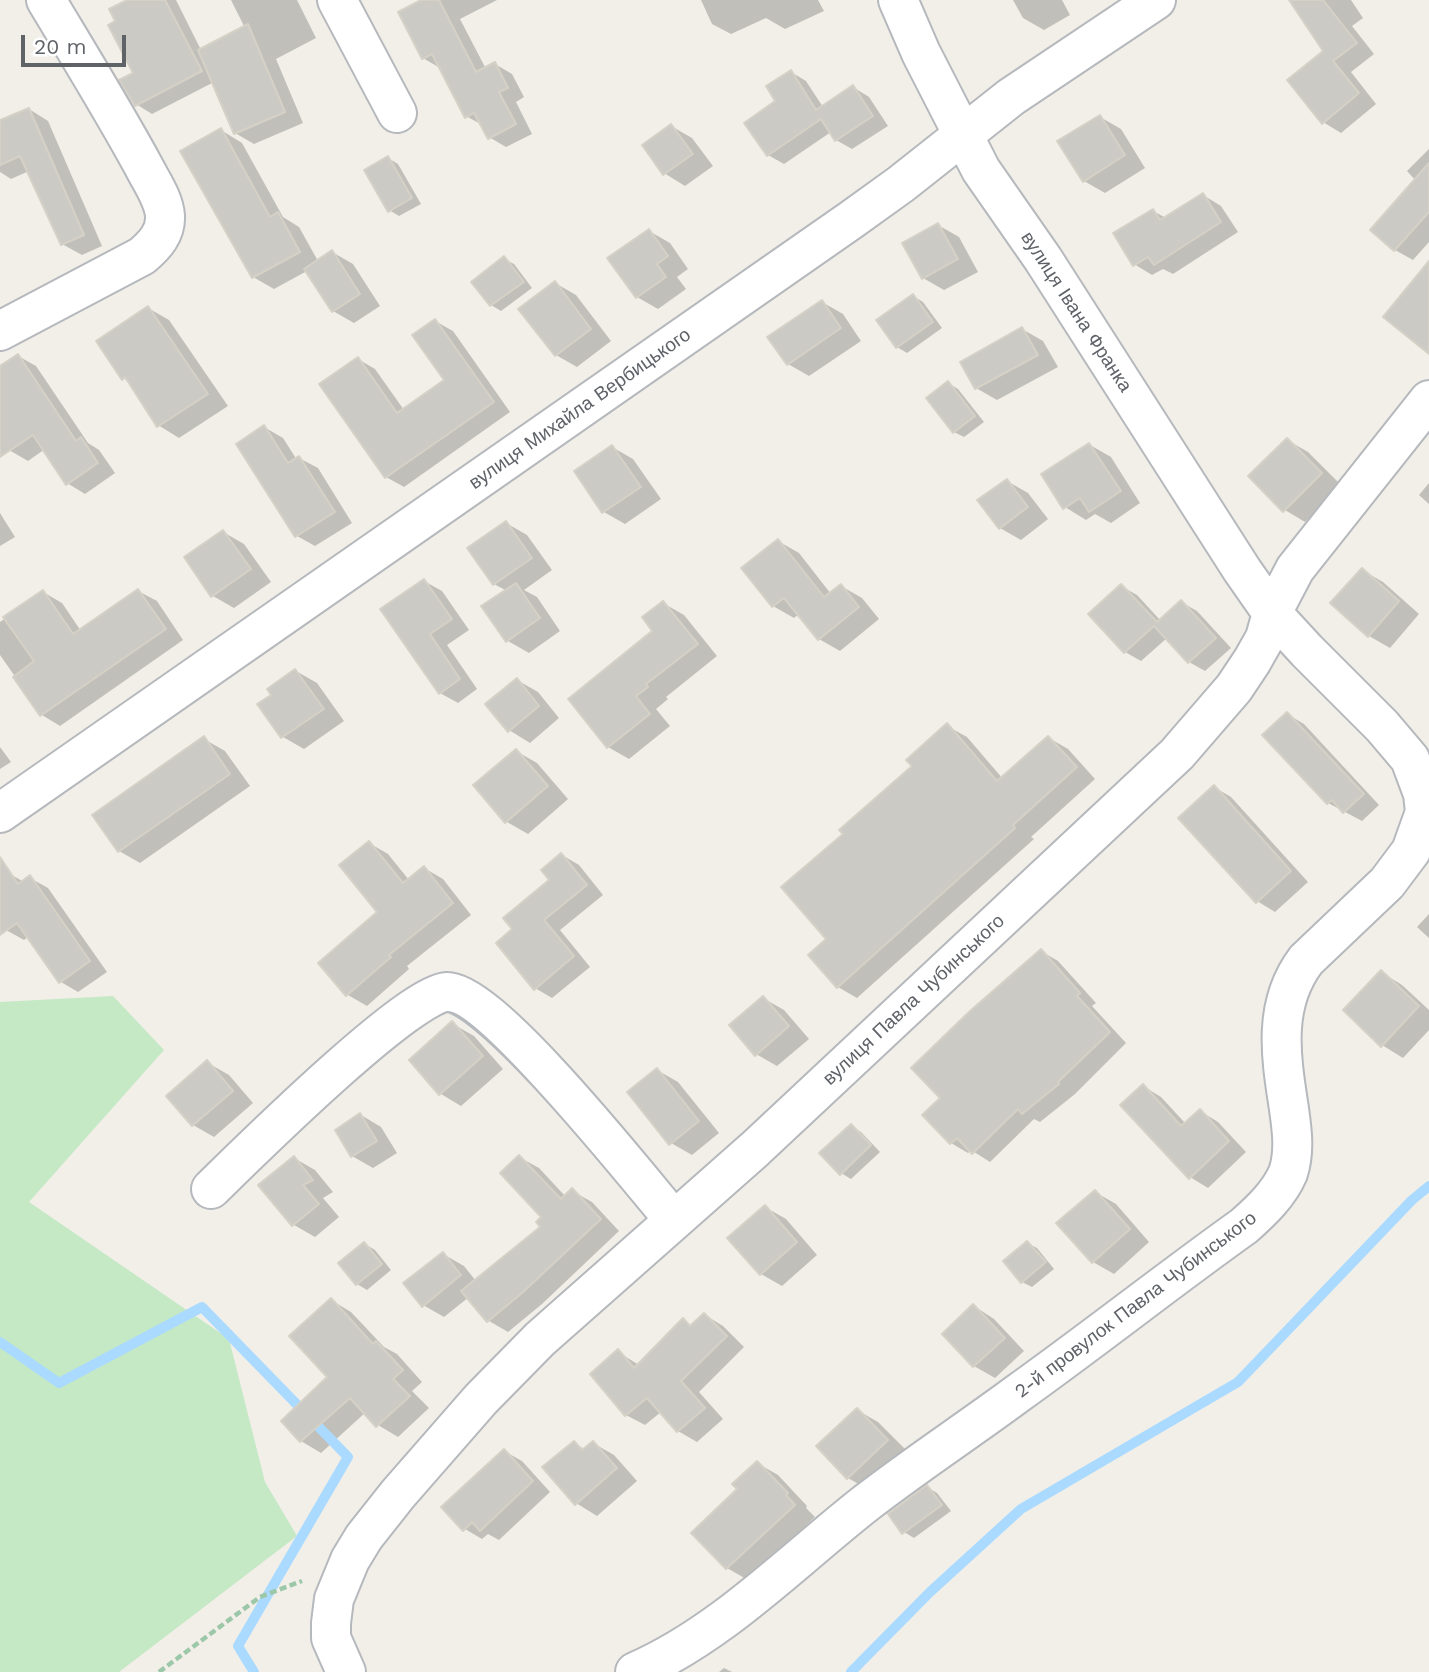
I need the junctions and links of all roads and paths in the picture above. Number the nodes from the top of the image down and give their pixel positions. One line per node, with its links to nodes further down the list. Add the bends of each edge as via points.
1 (46, 0): 7 (street, via 160,198 164,225 160,237 142,256)
2 (337, 0): 5 (street)
3 (898, 0): 6 (street, вулиця Івана Франка)
4 (1156, 0): 6 (street, вулиця Михайла Вербицького, via 1011,97)
5 (397, 113)
6 (962, 137): 9 (street, вулиця Івана Франка); 10 (street, вулиця Михайла Вербицького, via 851,220)
7 (0, 331)
8 (1429, 400): 9 (street, вулиця Павла Чубинського, via 1296,569)
9 (1272, 613): 12 (street, вулиця Павла Чубинського, via 1265,638 1234,688 1177,754 809,1100); 16 (street, 2-й провулок Павла Чубинського, via 1405,753 1423,794 1425,812 1411,851 1387,883 1306,960 1287,991 1280,1051 1293,1135 1288,1172 1280,1187 1244,1226 865,1504 712,1626)
10 (0, 813)
11 (211, 1189): 12 (street, via 394,1022 418,1003 448,992 474,1003 507,1031)
12 (674, 1220): 13 (street, вулиця Павла Чубинського, via 481,1399 398,1494)
13 (349, 1560): 14 (path, via 260,1597); 15 (street, via 334,1599 331,1623 331,1638)
14 (159, 1672)
15 (346, 1672)
16 (635, 1672)

